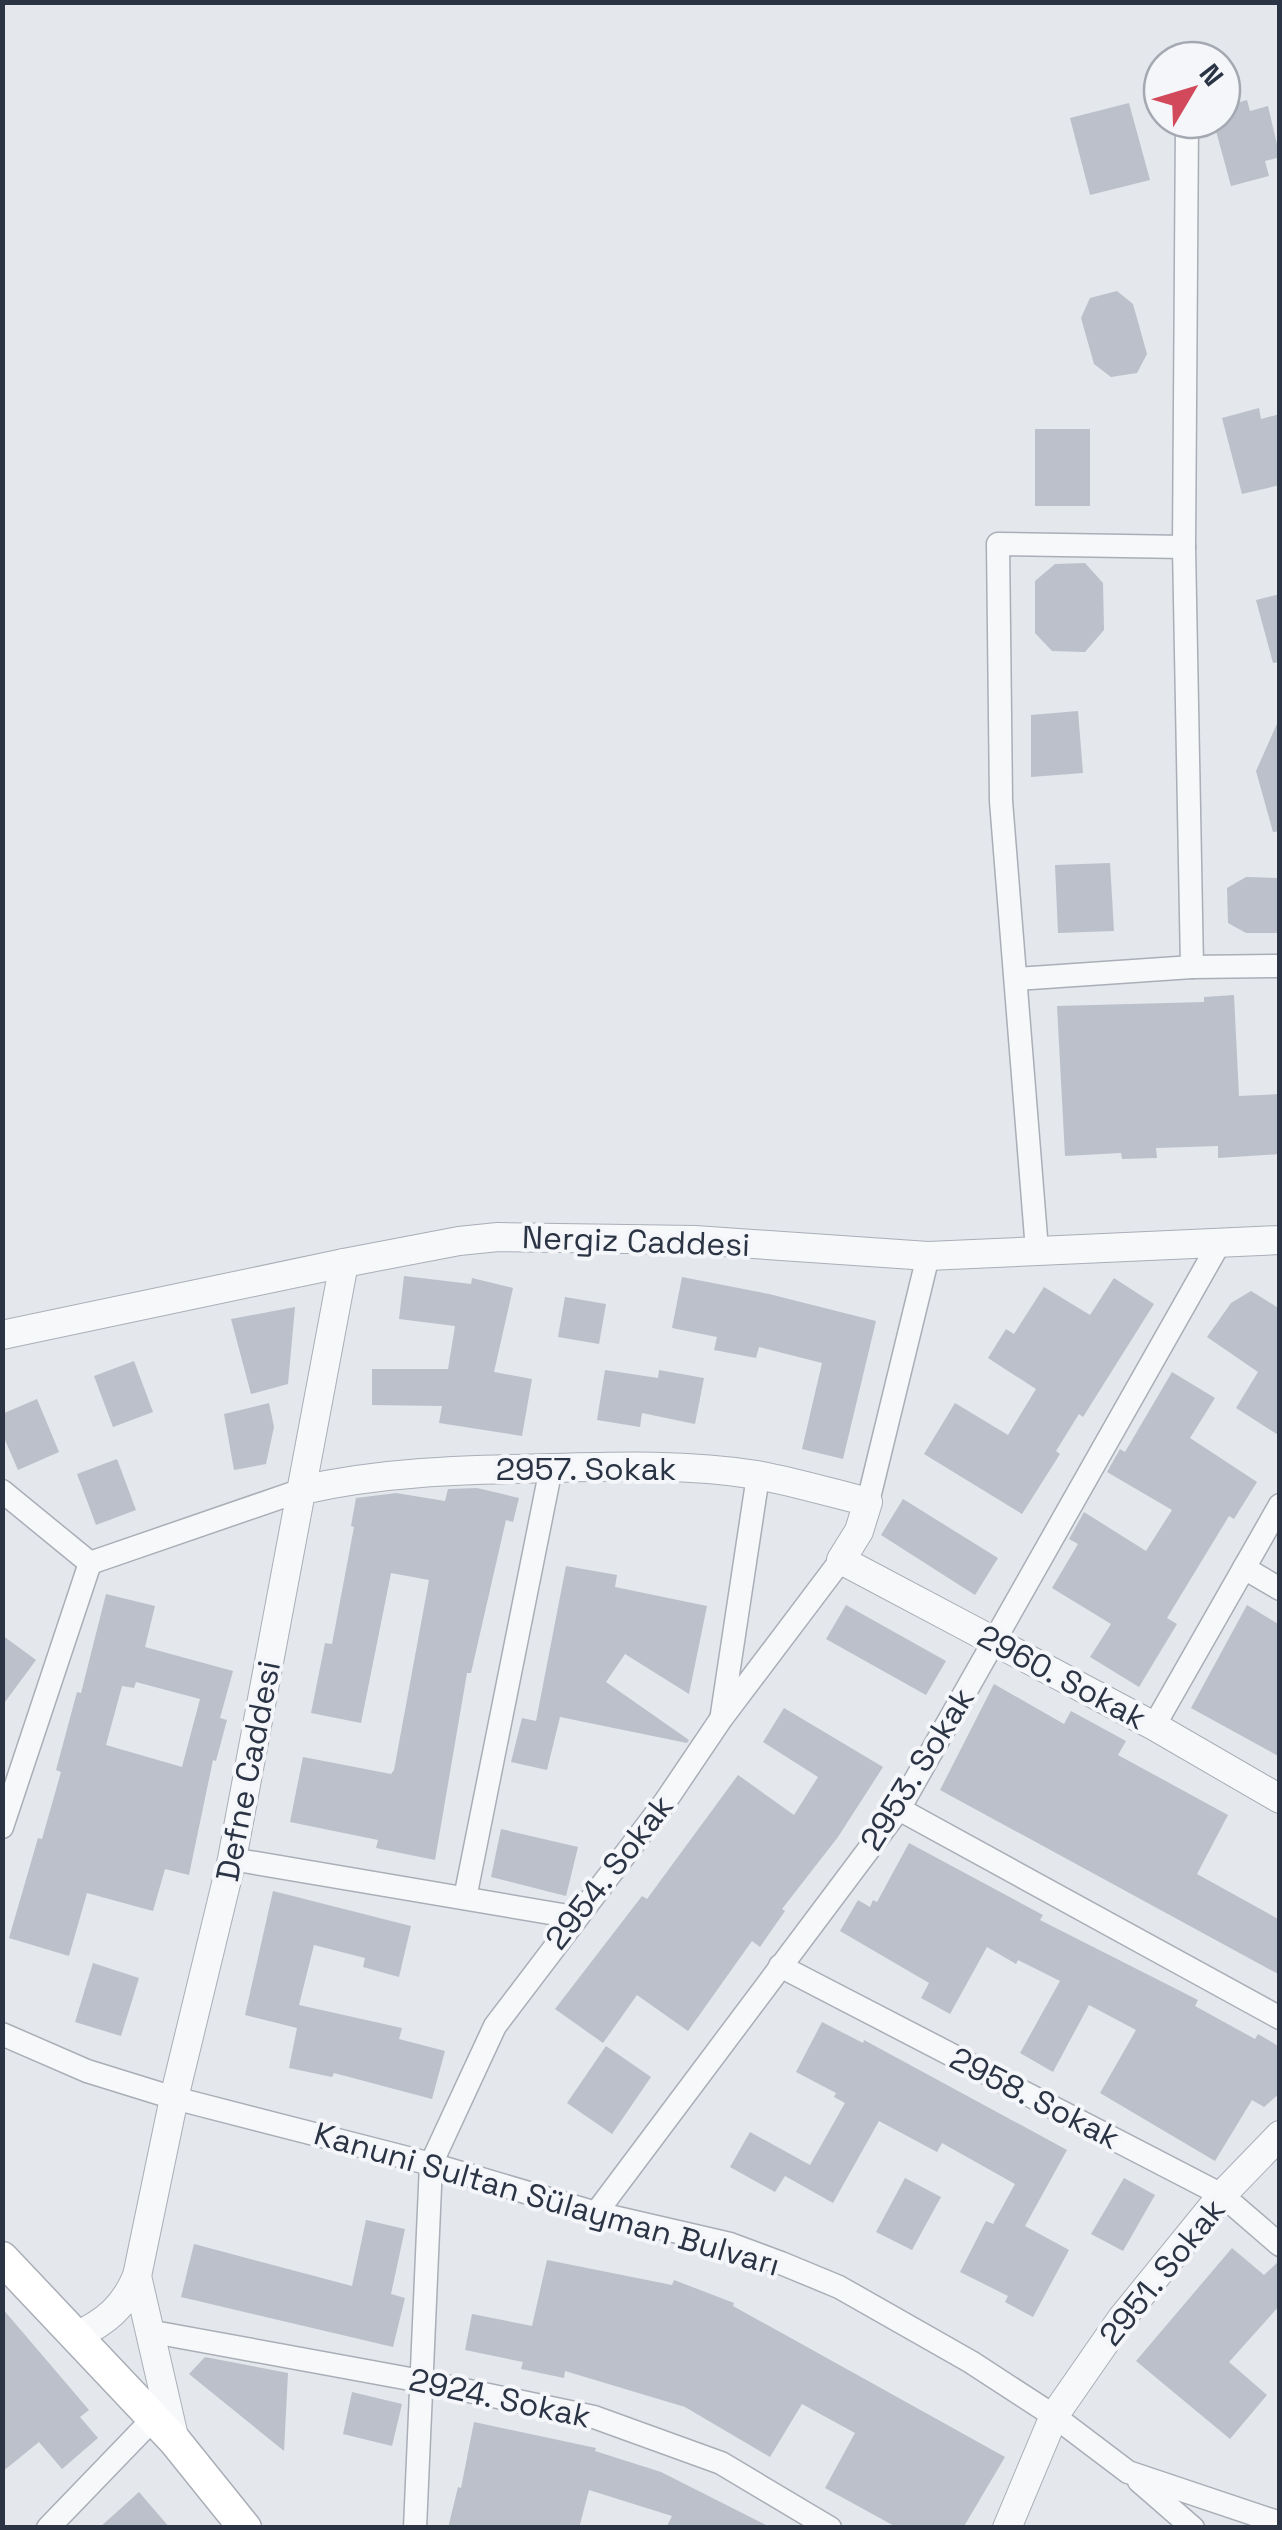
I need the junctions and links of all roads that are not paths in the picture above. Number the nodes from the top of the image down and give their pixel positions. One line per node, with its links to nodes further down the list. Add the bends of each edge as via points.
1 (1187, 140): 2 (street)
2 (1184, 547): 4 (street); 5 (street, via 998,544 1001,802)
3 (1280, 966): 4 (street)
4 (1192, 967): 5 (street)
5 (1016, 980): 8 (street)
6 (1280, 1240): 7 (street, Nergiz Caddesi)
7 (1220, 1242): 8 (street, Nergiz Caddesi); 22 (street, 2953. Sokak)
8 (1038, 1250): 9 (street, Nergiz Caddesi)
9 (928, 1256): 10 (street, Nergiz Caddesi, via 549,1236 459,1240); 16 (street, 2954. Sokak)
10 (344, 1263): 11 (street, Nergiz Caddesi); 14 (street, Defne Caddesi)
11 (2, 1335)
12 (552, 1468): 13 (street, 2957. Sokak, via 672,1467); 14 (street, 2957. Sokak, via 424,1470); 31 (street)
13 (758, 1476): 16 (street, 2957. Sokak); 23 (street)
14 (302, 1490): 19 (street); 30 (street, Defne Caddesi)
15 (2, 1491): 19 (street)
16 (868, 1502): 18 (street, 2954. Sokak)
17 (1280, 1505): 20 (street)
18 (841, 1560): 22 (street, 2960. Sokak); 23 (street, 2954. Sokak)
19 (90, 1563): 26 (street)
20 (1244, 1568): 21 (street); 24 (street)
21 (1280, 1589)
22 (994, 1642): 24 (street, 2960. Sokak); 28 (street, 2953. Sokak)
23 (722, 1720): 32 (street, 2954. Sokak)
24 (1154, 1726): 27 (street, 2960. Sokak)
25 (2, 1754): 26 (street)
26 (24, 1768): 29 (street)
27 (1280, 1799)
28 (899, 1809): 33 (street, 2953. Sokak); 34 (street)
29 (2, 1827)
30 (232, 1860): 31 (street); 36 (street, Defne Caddesi)
31 (464, 1898): 32 (street)
32 (574, 1916): 38 (street, 2954. Sokak, via 494,2026)
33 (780, 1966): 39 (street, 2958. Sokak); 40 (street, 2953. Sokak)
34 (1280, 2018)
35 (2, 2034): 36 (street, Kanuni Sultan Sülayman Bulvarı, via 87,2071)
36 (174, 2098): 38 (street, Kanuni Sultan Sülayman Bulvarı); 43 (street, Defne Caddesi)
37 (1280, 2135): 39 (street, 2951. Sokak)
38 (431, 2164): 40 (street, Kanuni Sultan Sülayman Bulvarı); 46 (street, 2954. Sokak)
39 (1222, 2196): 41 (street, 2958. Sokak); 47 (street, 2951. Sokak, via 1122,2318)
40 (596, 2213): 47 (street, Kanuni Sultan Sülayman Bulvarı, via 730,2244 839,2287)
41 (1280, 2245)
42 (2, 2258): 45 (main road)
43 (138, 2276): 44 (street); 45 (street, via 111,2317)
44 (148, 2331): 46 (street, 2924. Sokak); 48 (street)
45 (76, 2336): 48 (main road)
46 (421, 2381): 53 (street, 2954. Sokak); 54 (street, 2924. Sokak, via 623,2426 721,2463)
47 (1054, 2416): 49 (street, Kanuni Sultan Sülayman Bulvarı); 55 (street, 2951. Sokak)
48 (164, 2430): 51 (street); 52 (main road)
49 (1128, 2472): 50 (street, Kanuni Sultan Sülayman Bulvarı); 56 (street)
50 (1280, 2523)
51 (48, 2528)
52 (245, 2528)
53 (415, 2528)
54 (830, 2528)
55 (1007, 2528)
56 (1194, 2528)

